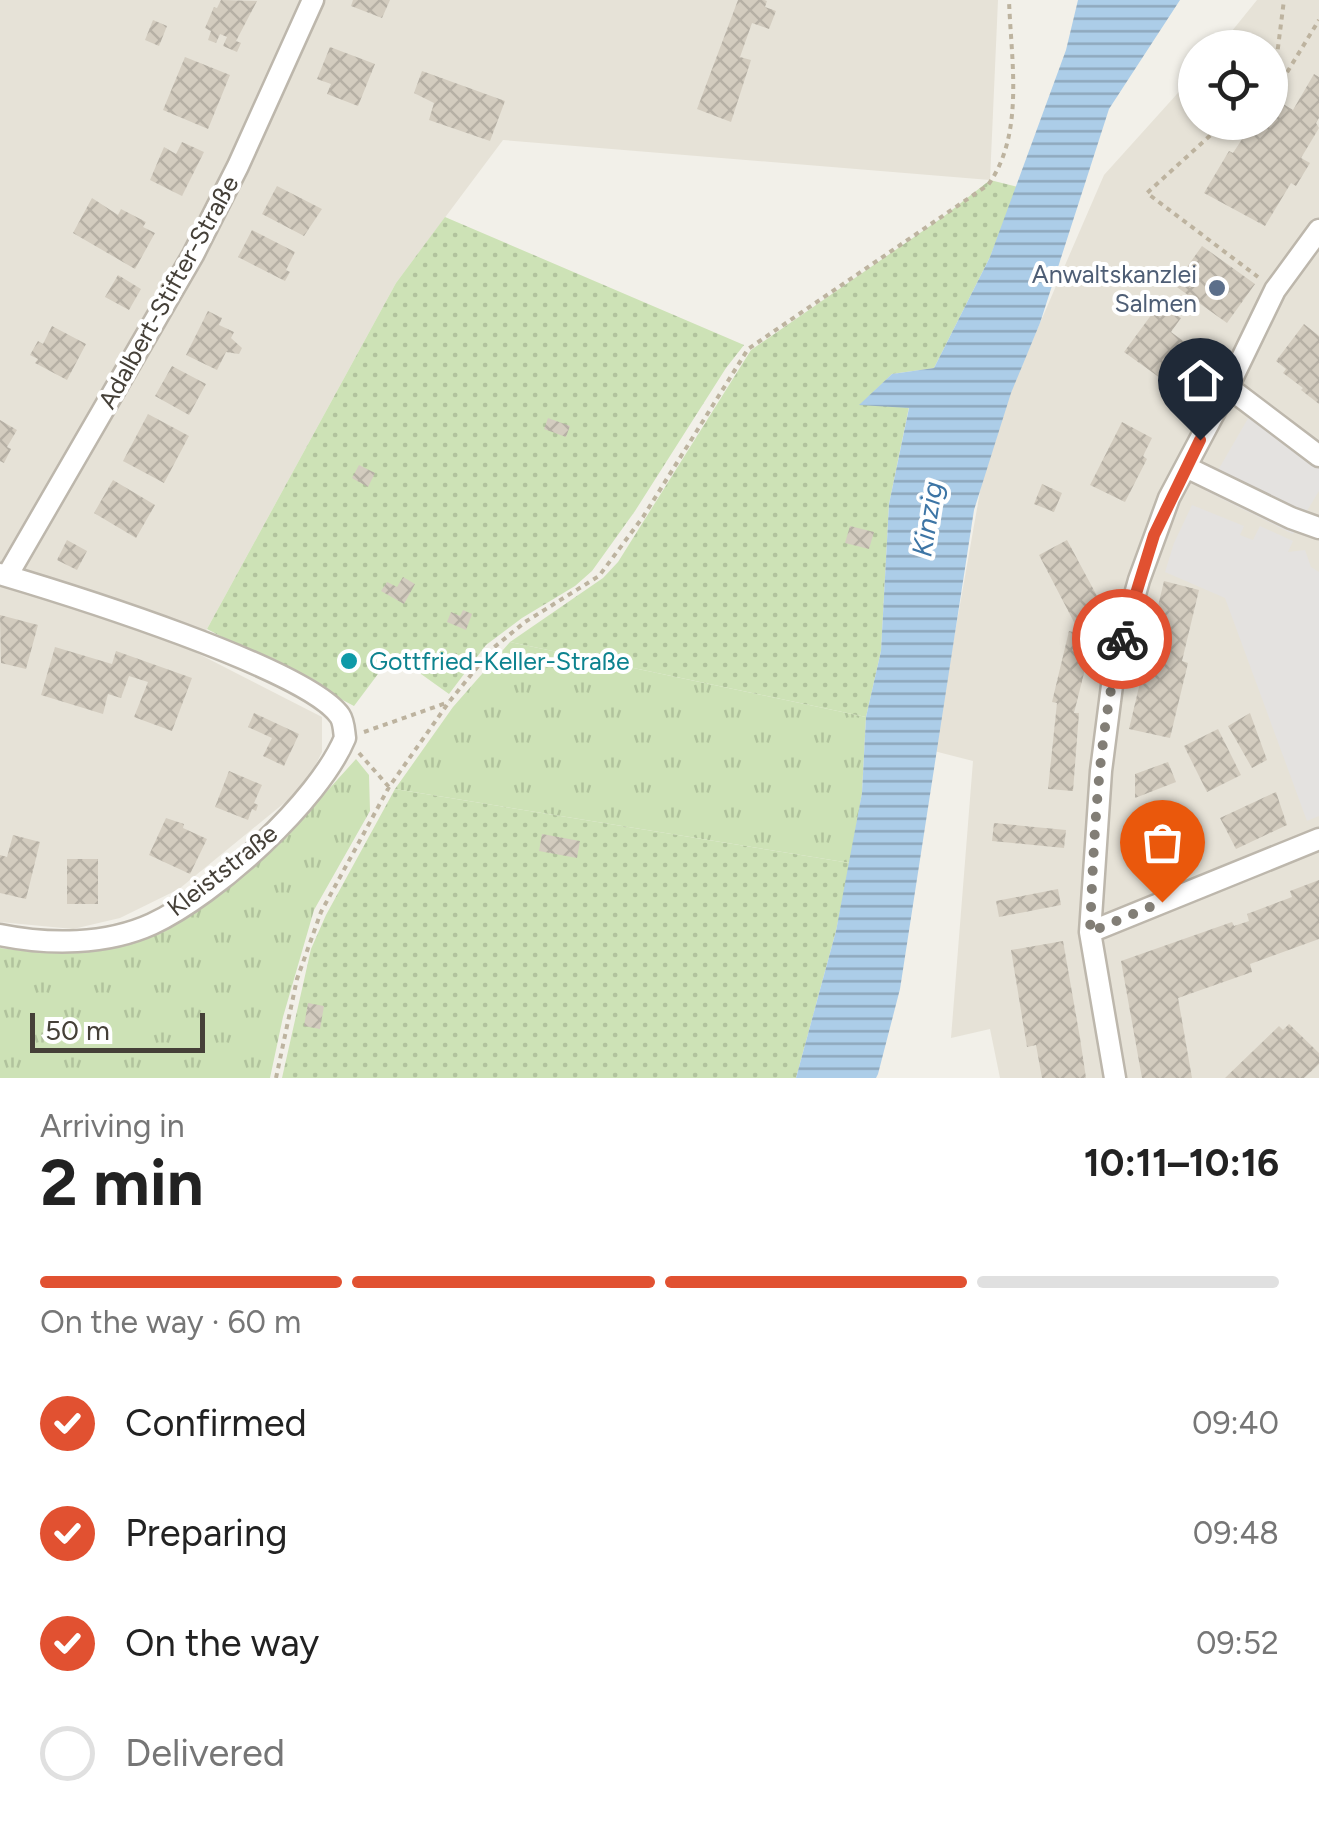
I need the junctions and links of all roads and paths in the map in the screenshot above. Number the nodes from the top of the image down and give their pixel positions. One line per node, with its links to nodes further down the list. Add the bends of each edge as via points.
1 (313, 0): 14 (street, Adalbert-Stifter-Straße, via 193,254)
2 (1009, 0): 15 (path, via 1010,130 1002,167 988,185 748,348 599,576 492,649)
3 (1284, 0): 5 (path)
4 (1319, 20): 6 (path)
5 (1280, 30)
6 (1288, 71)
7 (1206, 140): 9 (path, via 1147,194)
8 (1319, 230): 9 (street)
9 (1275, 290): 10 (street)
10 (1228, 387): 11 (street); 12 (street)
11 (1319, 456)
12 (1186, 467): 13 (street); 19 (street, via 1154,535 1114,670)
13 (1319, 528)
14 (4, 575): 16 (street, via 218,648 287,680 340,716)
15 (449, 702): 16 (path); 17 (path)
16 (345, 738): 17 (path); 20 (street, Kleiststraße, via 328,772 284,822 218,880 152,924 64,942)
17 (389, 787): 21 (path, via 307,946)
18 (1319, 838): 19 (street)
19 (1090, 932): 22 (street)
20 (0, 936)
21 (276, 1078)
22 (1115, 1078)

